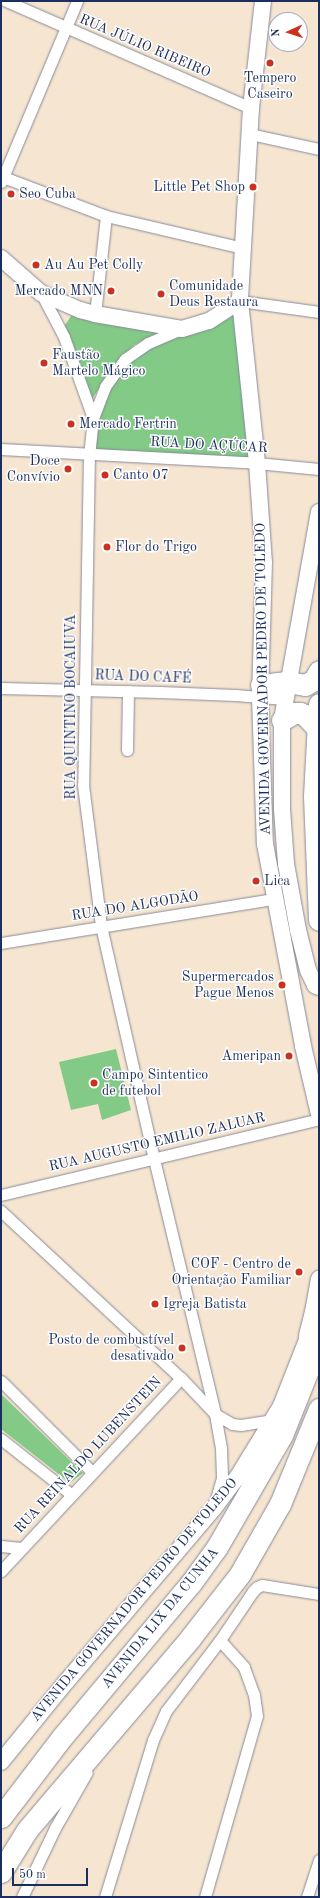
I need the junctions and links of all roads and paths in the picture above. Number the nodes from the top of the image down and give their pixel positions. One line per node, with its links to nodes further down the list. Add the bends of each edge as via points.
1 (6, 1): 4 (street, RUA JÚLIO RIBEIRO)
2 (77, 1): 4 (street)
3 (263, 1): 5 (main road, AVENIDA GOVERNADOR PEDRO DE TOLEDO)
4 (66, 28): 5 (street, RUA JÚLIO RIBEIRO); 8 (street)
5 (251, 108): 6 (main road, AVENIDA GOVERNADOR PEDRO DE TOLEDO)
6 (250, 134): 7 (street); 10 (main road, AVENIDA GOVERNADOR PEDRO DE TOLEDO)
7 (319, 149)
8 (2, 179): 9 (street)
9 (106, 216): 10 (street); 15 (street)
10 (242, 248): 13 (main road, AVENIDA GOVERNADOR PEDRO DE TOLEDO)
11 (1, 258): 12 (main road)
12 (41, 293): 15 (main road); 17 (street, via 64,337)
13 (240, 301): 14 (street); 16 (main road, via 209,321); 20 (main road, AVENIDA GOVERNADOR PEDRO DE TOLEDO)
14 (319, 312)
15 (95, 314): 16 (main road)
16 (182, 329): 17 (street, via 148,343 125,359 105,387)
17 (93, 418): 19 (street, RUA QUINTINO BOCAIUVA)
18 (1, 449): 19 (street, RUA DO AÇÚCAR)
19 (89, 454): 20 (street, RUA DO AÇÚCAR); 25 (street, RUA QUINTINO BOCAIUVA)
20 (257, 463): 21 (street, RUA DO AÇÚCAR); 27 (main road, AVENIDA GOVERNADOR PEDRO DE TOLEDO, via 264,562)
21 (319, 468)
22 (319, 512): 28 (main road)
23 (319, 671): 28 (highway, via 314,680)
24 (1, 688): 25 (street, RUA DO CAFÉ)
25 (85, 690): 26 (street, RUA DO CAFÉ); 36 (street, RUA QUINTINO BOCAIUVA, via 83,785)
26 (128, 691): 27 (street, RUA DO CAFÉ); 31 (street)
27 (260, 691): 28 (highway); 32 (main road, AVENIDA GOVERNADOR PEDRO DE TOLEDO)
28 (285, 700): 30 (highway, via 287,715 305,715); 35 (main road, via 282,809 286,864)
29 (319, 704): 30 (highway)
30 (317, 728): 34 (highway, via 314,796)
31 (127, 750)
32 (265, 844): 33 (main road, AVENIDA GOVERNADOR PEDRO DE TOLEDO); 35 (main road)
33 (274, 899): 36 (street, RUA DO ALGODÃO); 39 (main road, AVENIDA GOVERNADOR PEDRO DE TOLEDO)
34 (319, 920)
35 (296, 921): 38 (main road, via 308,970 315,985)
36 (101, 926): 37 (street, RUA DO ALGODÃO); 41 (street, RUA QUINTINO BOCAIUVA)
37 (1, 943)
38 (319, 987)
39 (319, 1114)
40 (319, 1119): 41 (street, RUA AUGUSTO EMILIO ZALUAR)
41 (154, 1159): 42 (street, RUA AUGUSTO EMILIO ZALUAR); 50 (street, RUA QUINTINO BOCAIUVA)
42 (1, 1195)
43 (1, 1211): 47 (street)
44 (319, 1279): 46 (main road, AVENIDA GOVERNADOR PEDRO DE TOLEDO)
45 (319, 1296): 46 (highway, AVENIDA LIX DA CUNHA)
46 (314, 1336): 51 (main road, AVENIDA GOVERNADOR PEDRO DE TOLEDO); 63 (highway, AVENIDA LIX DA CUNHA, via 309,1368 282,1435 217,1547 191,1583 63,1736)
47 (181, 1378): 50 (street); 53 (street, RUA REINALDO LUBENSTEIN)
48 (1, 1381): 53 (street)
49 (319, 1409): 61 (highway, via 280,1504 240,1574 195,1633)
50 (215, 1414): 51 (street, via 232,1424 241,1425); 55 (street, RUA QUINTINO BOCAIUVA, via 222,1478)
51 (272, 1420): 55 (main road, AVENIDA GOVERNADOR PEDRO DE TOLEDO, via 237,1478)
52 (1, 1439): 54 (street)
53 (92, 1472): 54 (street, RUA REINALDO LUBENSTEIN)
54 (72, 1494): 57 (street, RUA REINALDO LUBENSTEIN)
55 (214, 1508): 62 (main road, AVENIDA GOVERNADOR PEDRO DE TOLEDO)
56 (1, 1546): 57 (street)
57 (21, 1548): 58 (street, RUA REINALDO LUBENSTEIN)
58 (1, 1571)
59 (319, 1594): 60 (street, via 262,1585 252,1590)
60 (220, 1640): 67 (street, via 166,1711 159,1725); 68 (street, via 244,1667 254,1694 257,1716)
61 (122, 1718): 65 (highway, via 27,1830); 66 (street, via 55,1828)
62 (1, 1762)
63 (1, 1817)
64 (319, 1860): 69 (street)
65 (1, 1872)
66 (22, 1897)
67 (105, 1897)
68 (205, 1897)
69 (307, 1897)

